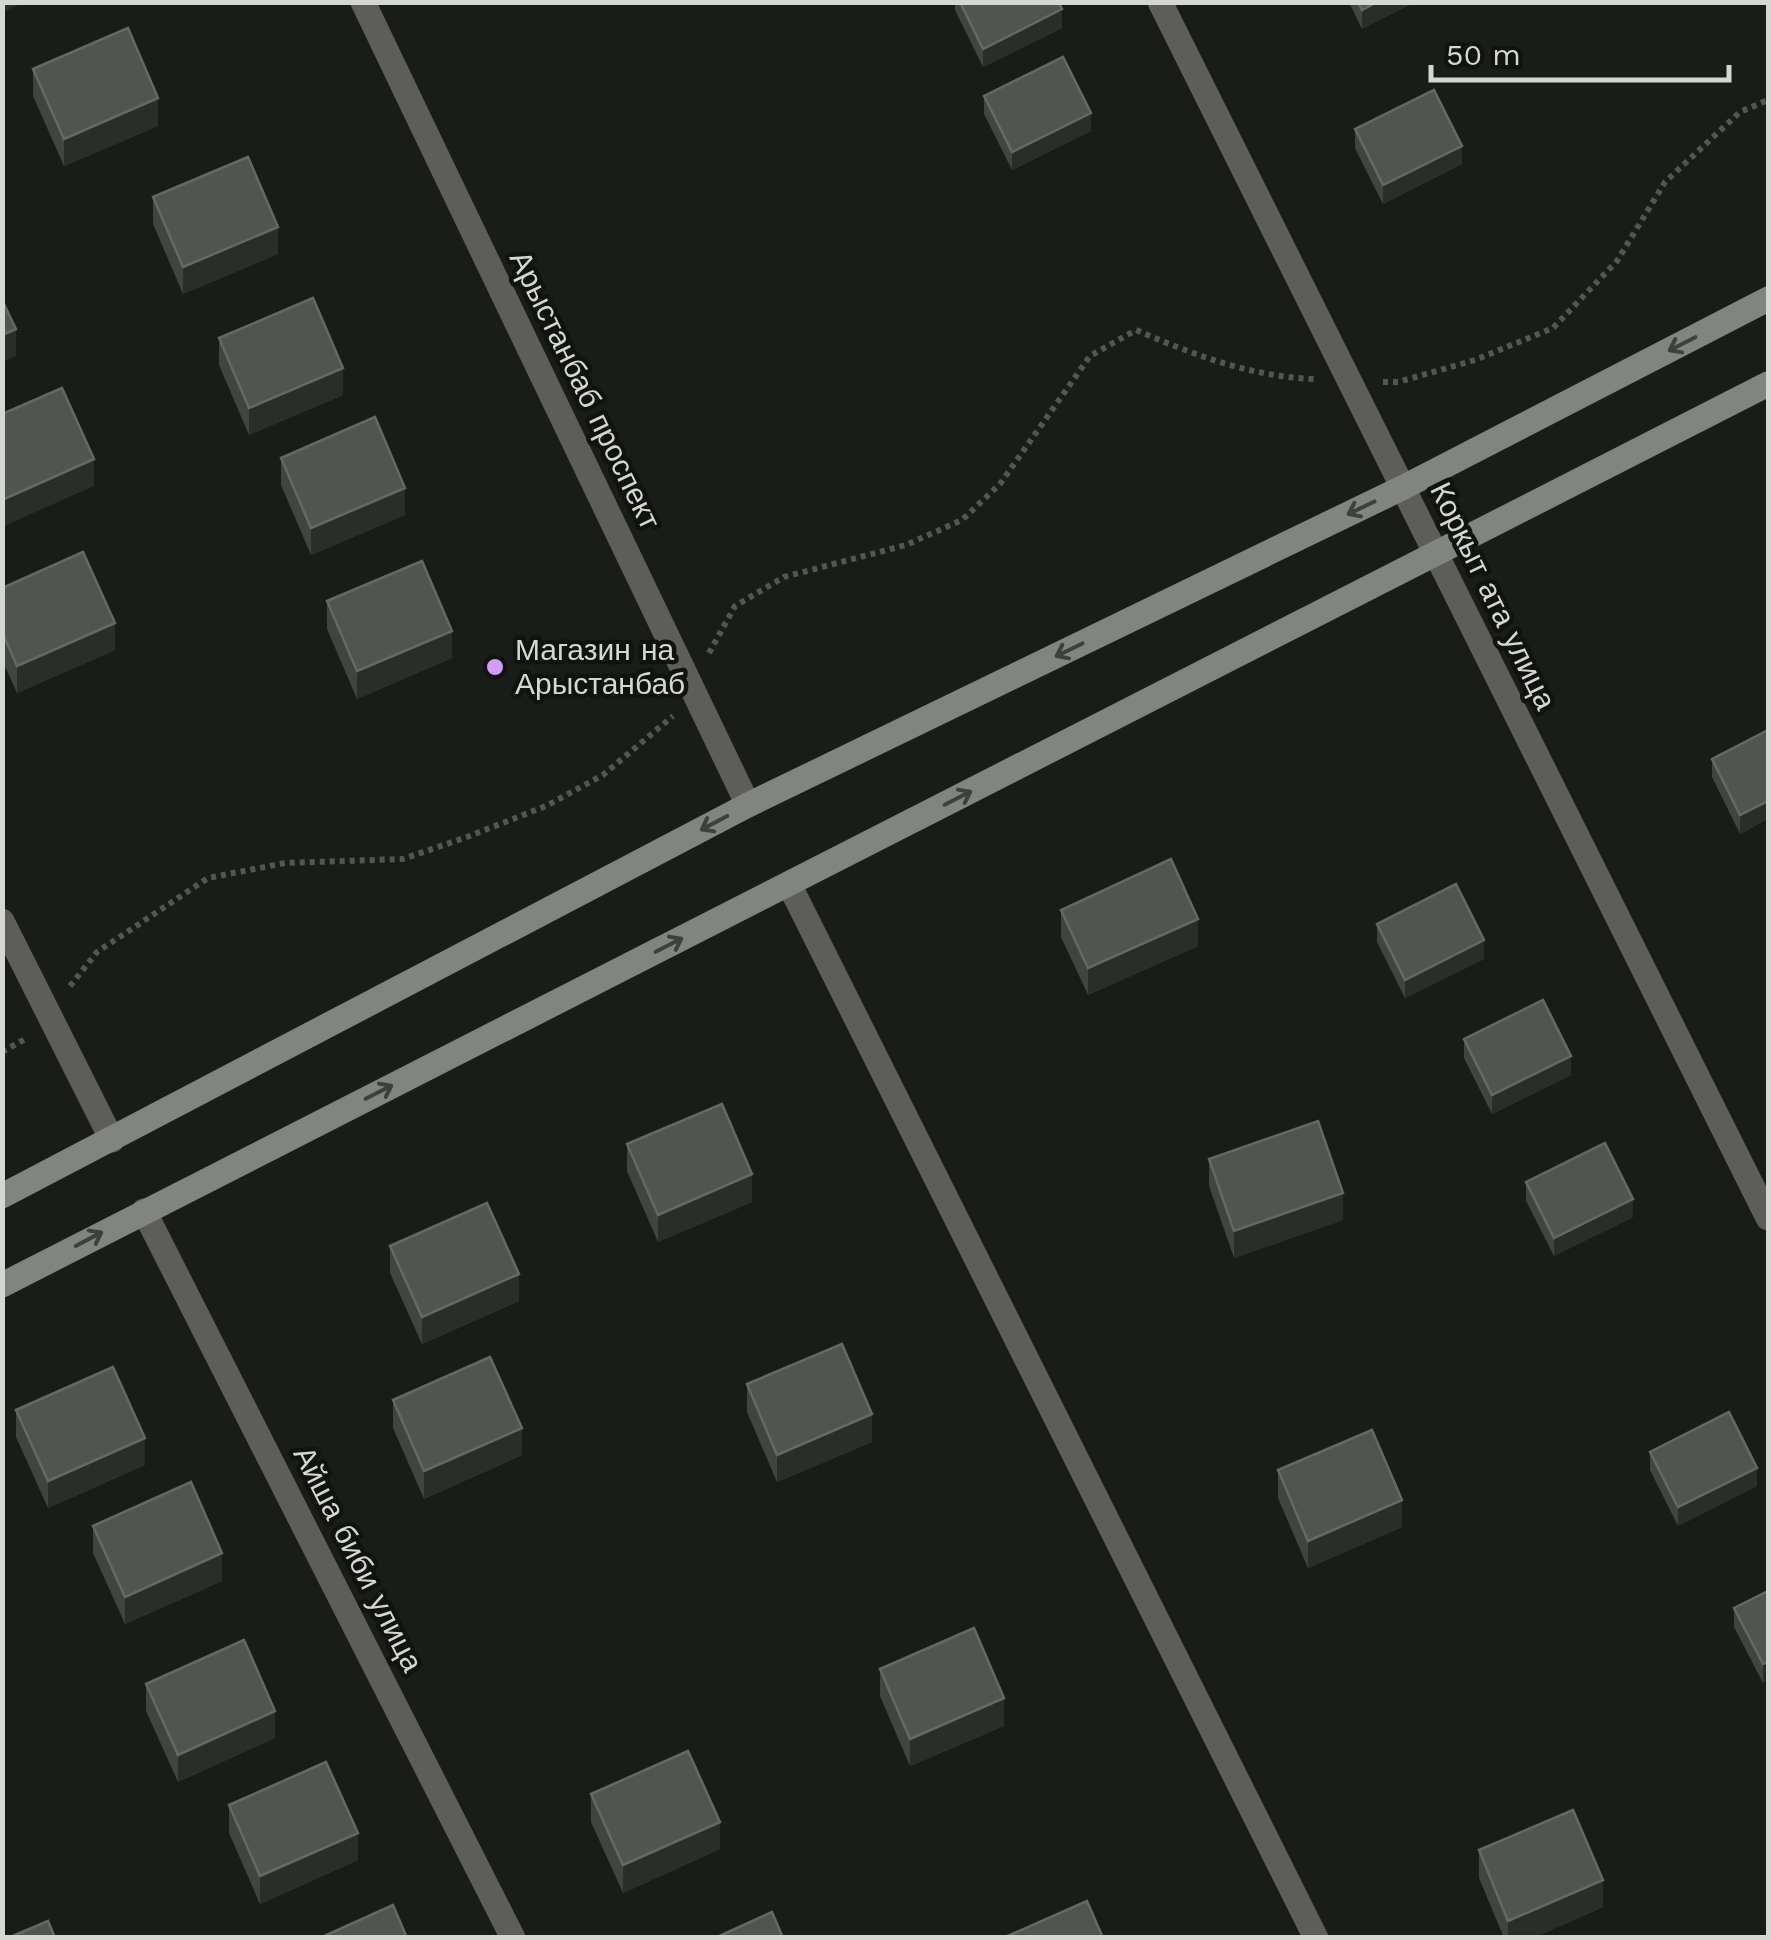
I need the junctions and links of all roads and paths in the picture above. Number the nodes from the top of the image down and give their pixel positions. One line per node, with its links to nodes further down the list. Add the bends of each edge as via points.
1 (364, 2): 9 (street, Арыстанбаб проспект)
2 (1160, 2): 5 (street, Коркыт ата улица)
3 (1768, 100): 5 (path, via 1740,112 1665,182 1617,261 1553,328 1398,382)
4 (1768, 299): 7 (street, one-way to 7)
5 (1350, 380): 7 (street, Коркыт ата улица); 9 (path, via 1276,378 1136,330 1090,356 1000,484 962,520 906,545 784,577 735,606)
6 (1768, 384): 8 (street)
7 (1404, 487): 8 (street, Коркыт ата улица); 10 (street, one-way to 10)
8 (1434, 556): 11 (street, one-way to 8); 18 (street, Коркыт ата улица)
9 (691, 686): 10 (street, Арыстанбаб проспект); 13 (path, via 672,718 603,776 467,838 403,858 284,863 208,878 97,952)
10 (748, 805): 15 (street, one-way to 15)
11 (789, 884): 17 (street, one-way to 11); 21 (street)
12 (2, 921): 13 (street)
13 (48, 1013): 14 (path, via 31,1035); 15 (street)
14 (2, 1052)
15 (112, 1140): 16 (street)
16 (2, 1196)
17 (144, 1211): 19 (street, one-way to 17); 20 (street, Айша биби улица)
18 (1768, 1218)
19 (2, 1284)
20 (514, 1938)
21 (1316, 1938)

